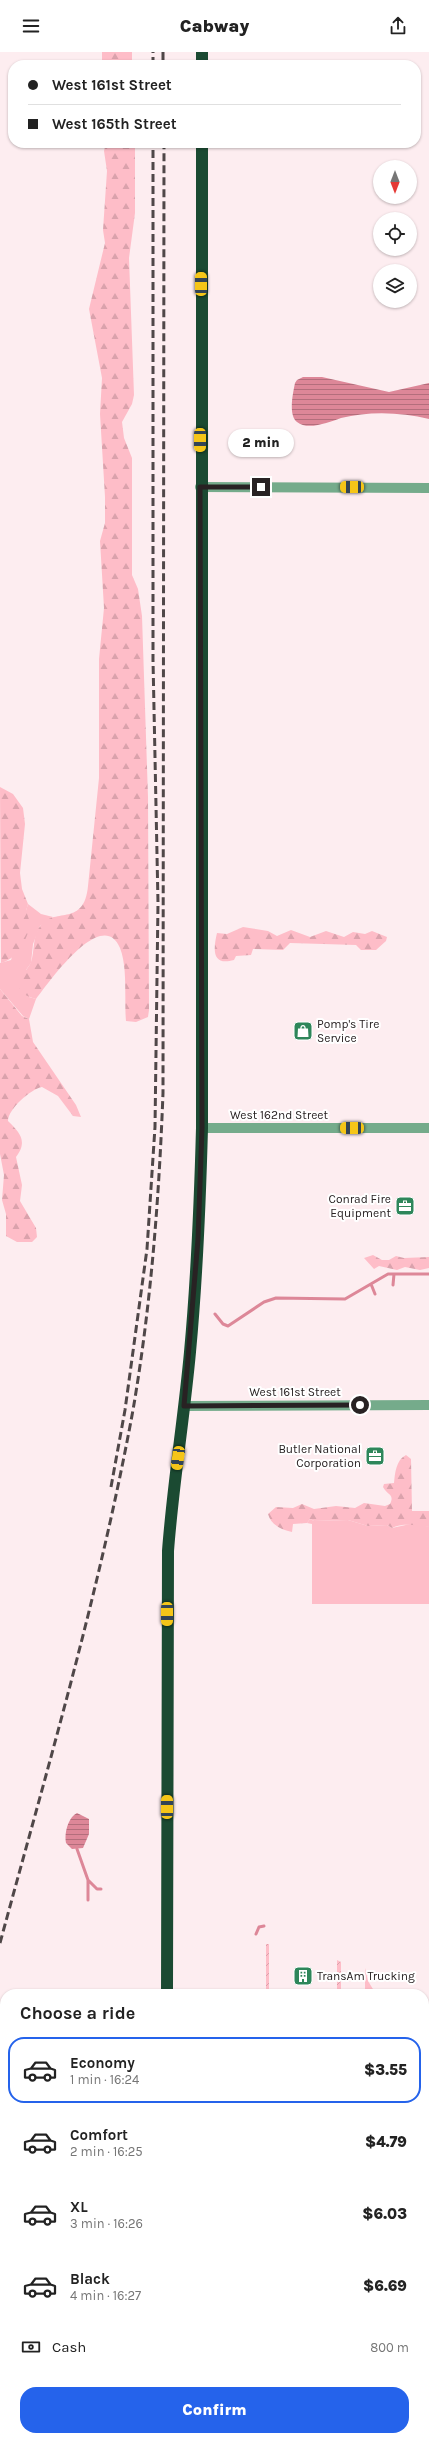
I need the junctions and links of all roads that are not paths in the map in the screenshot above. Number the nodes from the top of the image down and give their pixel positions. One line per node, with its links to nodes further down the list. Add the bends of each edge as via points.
1 (202, 148): 2 (highway)
2 (200, 487): 3 (street); 4 (highway)
3 (429, 488)
4 (202, 1128): 5 (street, West 162nd Street); 7 (highway, via 198,1247)
5 (429, 1128)
6 (429, 1405): 7 (street, West 161st Street)
7 (184, 1406): 8 (highway, via 171,1509 168,1564)
8 (167, 1989)

